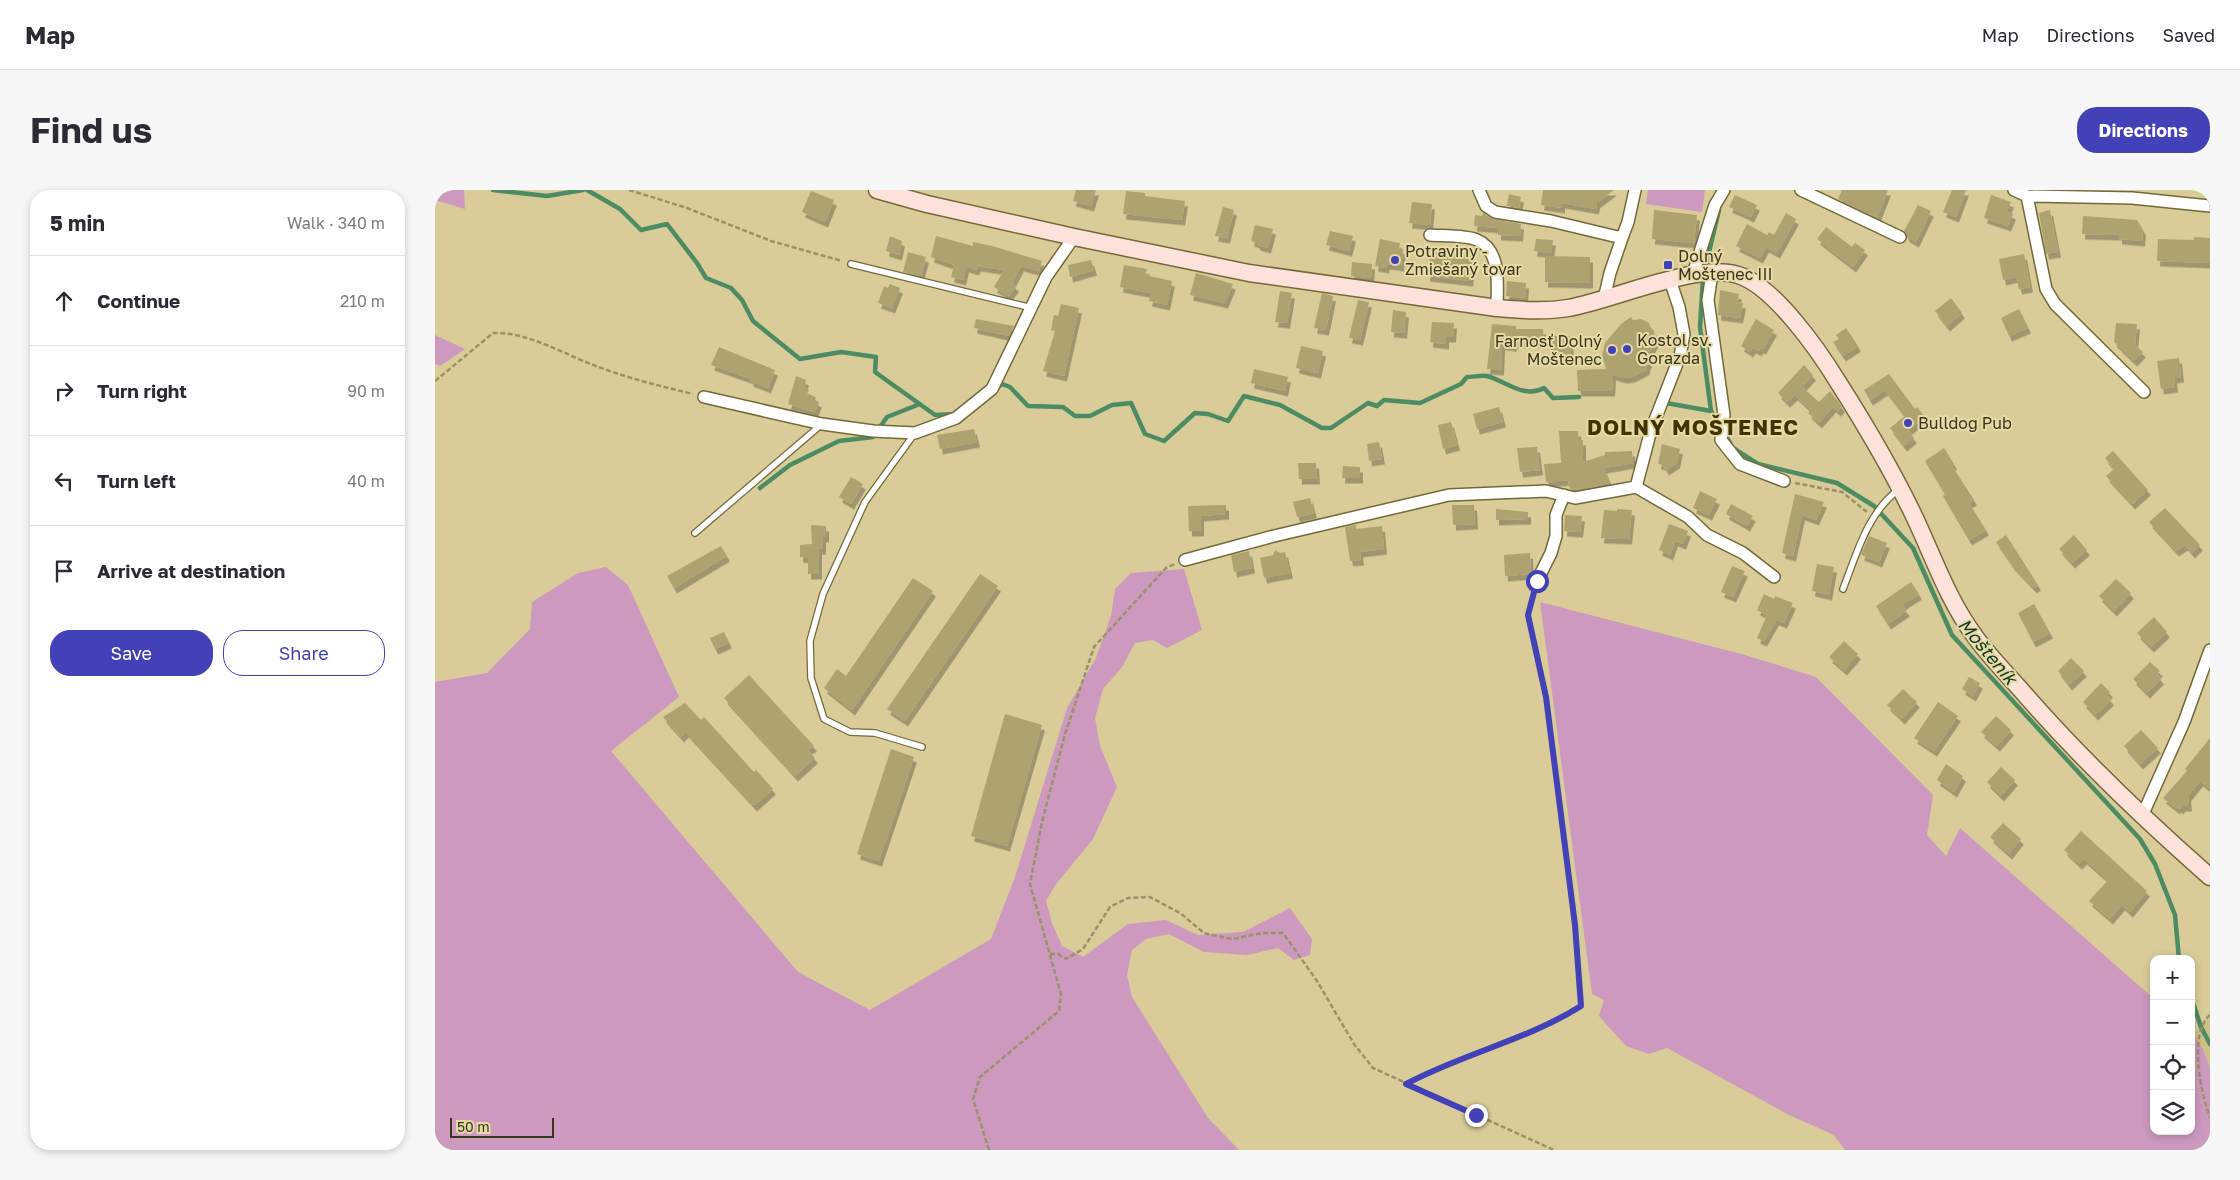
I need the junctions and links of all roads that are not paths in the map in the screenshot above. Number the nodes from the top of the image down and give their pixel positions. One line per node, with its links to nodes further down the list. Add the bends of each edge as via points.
1 (877, 190): 10 (street)
2 (1479, 190): 12 (street, via 1486,206 1495,212 1551,220)
3 (1635, 190): 12 (street)
4 (1801, 190): 11 (street)
5 (2014, 190): 7 (street)
6 (1723, 192): 14 (street, via 1715,205)
7 (2027, 196): 8 (street, via 2132,198); 19 (street, via 2046,289 2055,304)
8 (2210, 206)
9 (1430, 235): 18 (street, via 1477,239 1487,246 1497,268)
10 (1075, 237): 17 (street, via 1046,277); 18 (street, via 1249,273)
11 (1900, 237)
12 (1621, 238): 16 (street)
13 (851, 264): 17 (lane)
14 (1701, 274): 15 (street); 23 (street, via 1708,300 1724,414 1721,440 1740,464); 25 (street, via 1737,275 1754,283 1789,316 1835,376)
15 (1670, 280): 16 (street); 24 (street, via 1684,334 1680,356 1651,430)
16 (1604, 300): 18 (street, via 1549,310)
17 (1032, 308): 22 (street, via 995,385 956,418)
18 (1497, 308)
19 (2144, 392)
20 (704, 397): 21 (street)
21 (823, 424): 22 (street); 27 (lane)
22 (915, 433): 33 (lane, via 865,502 823,594 810,641 811,678 824,718 850,732 875,733)
23 (1784, 481)
24 (1636, 487): 26 (street, via 1575,498); 29 (street, via 1688,517 1707,535 1743,553)
25 (1900, 488): 31 (lane, via 1885,500 1873,518); 34 (street, via 1950,595 1973,635 2066,742)
26 (1564, 495): 28 (street, via 1546,491 1449,495); 30 (street, via 1556,516 1556,536 1551,553)
27 (695, 533)
28 (1185, 560)
29 (1774, 577)
30 (1537, 581)
31 (1843, 589)
32 (2210, 650): 34 (street, via 2184,722)
33 (921, 747)
34 (2142, 816): 35 (street)
35 (2210, 877)

